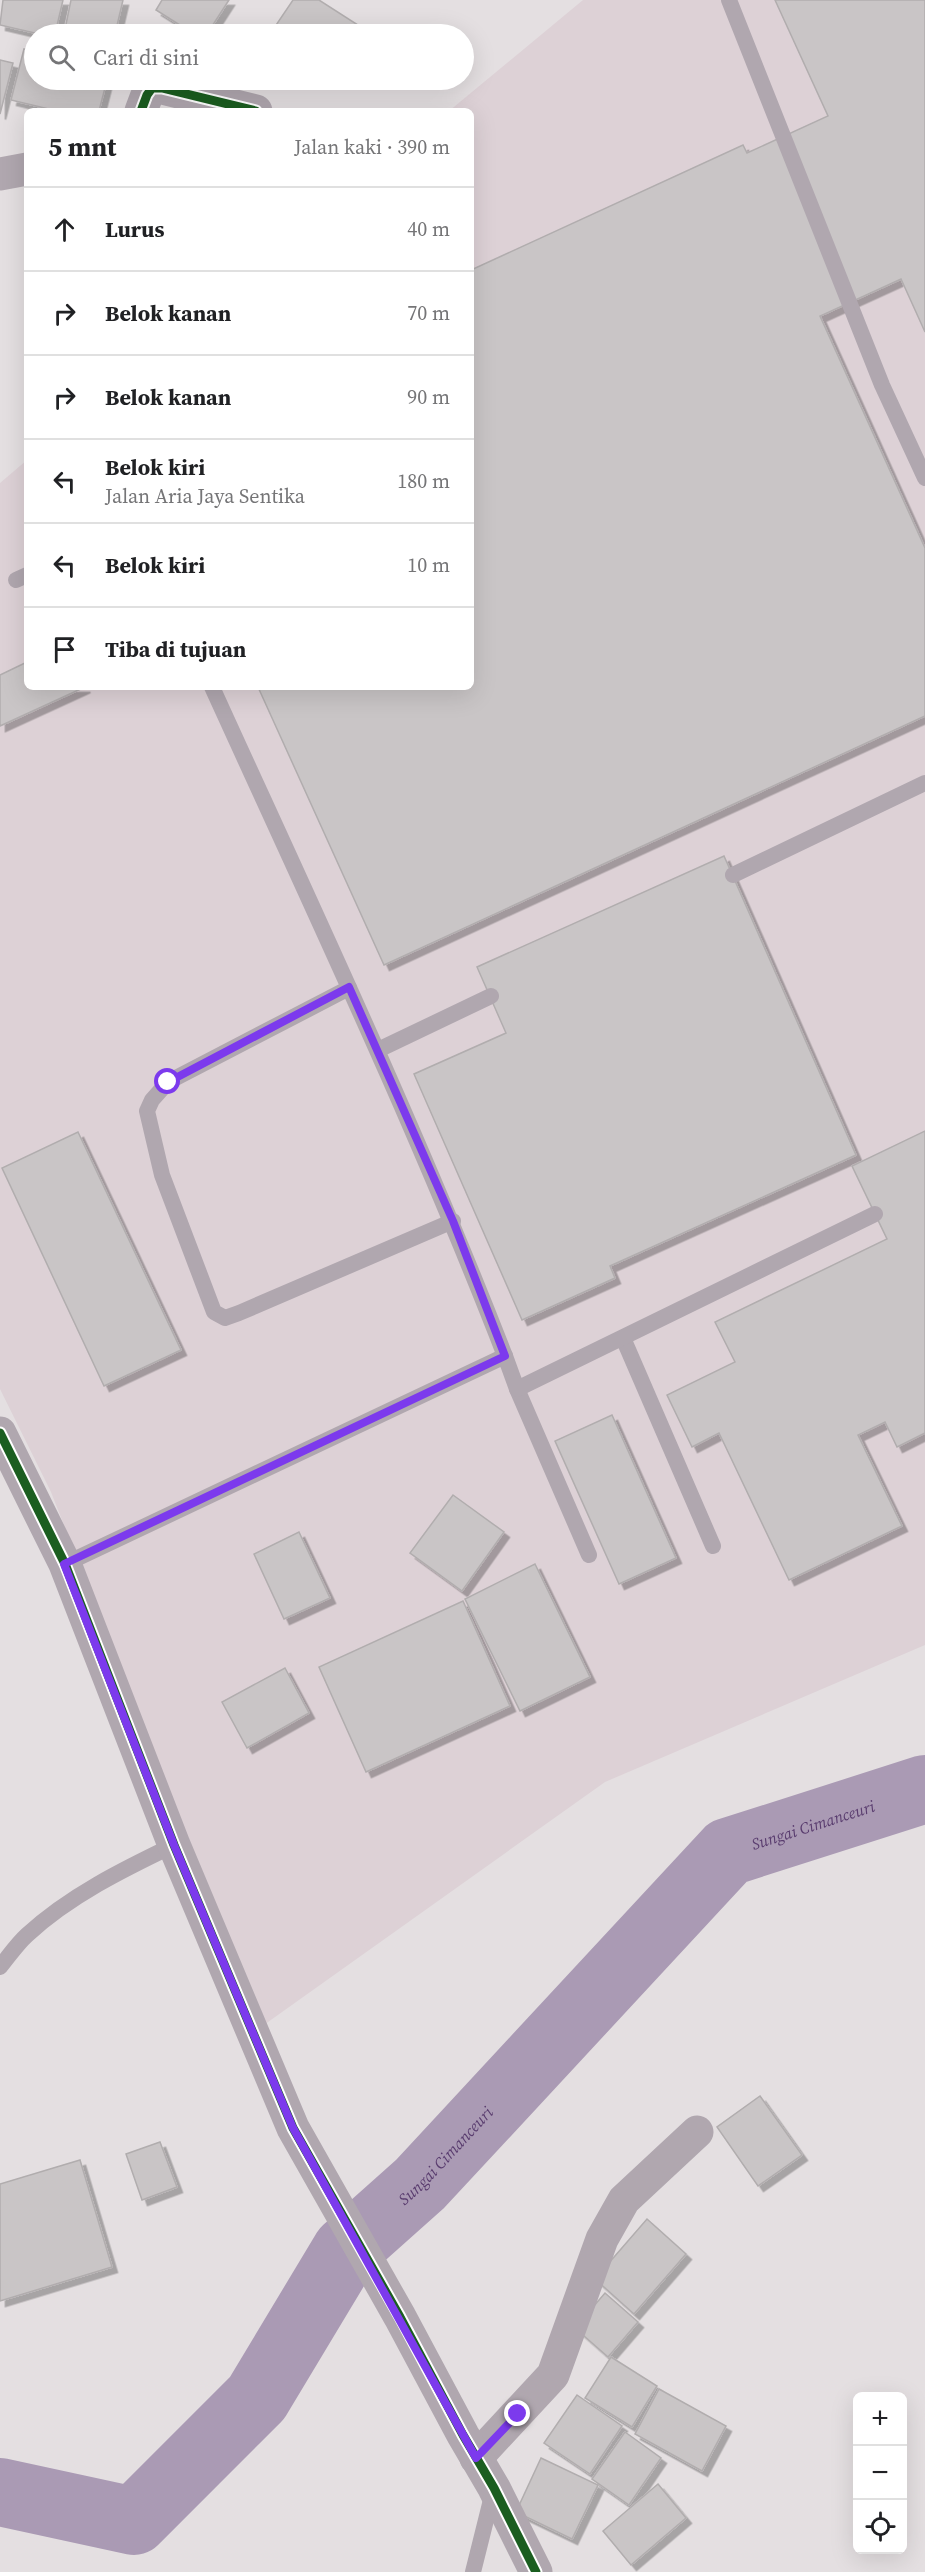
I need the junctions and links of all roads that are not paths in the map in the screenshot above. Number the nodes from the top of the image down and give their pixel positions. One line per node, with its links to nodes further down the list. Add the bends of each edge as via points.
1 (729, 0): 8 (lane, via 882,385)
2 (151, 90): 4 (street)
3 (170, 90): 5 (street)
4 (142, 108)
5 (244, 108)
6 (24, 170): 7 (street)
7 (0, 174)
8 (925, 478)
9 (213, 690): 12 (lane)
10 (925, 783): 11 (lane)
11 (733, 875)
12 (349, 987): 14 (lane); 16 (lane, via 168,1082 147,1111 162,1175 214,1312 225,1318 239,1313)
13 (490, 996): 14 (lane)
14 (378, 1050): 16 (lane)
15 (875, 1214): 17 (lane)
16 (453, 1221): 18 (lane)
17 (623, 1338): 19 (lane); 21 (lane)
18 (505, 1356): 19 (lane); 23 (lane)
19 (517, 1389): 22 (lane)
20 (0, 1433): 23 (street)
21 (713, 1546)
22 (589, 1555)
23 (64, 1564): 24 (street)
24 (174, 1845): 25 (lane, via 69,1903 27,1935); 27 (street, via 293,2128)
25 (0, 1967)
26 (697, 2132): 27 (street, via 624,2200 602,2239 553,2374)
27 (476, 2458): 28 (street)
28 (494, 2488): 29 (lane); 30 (street)
29 (473, 2572)
30 (536, 2572)

